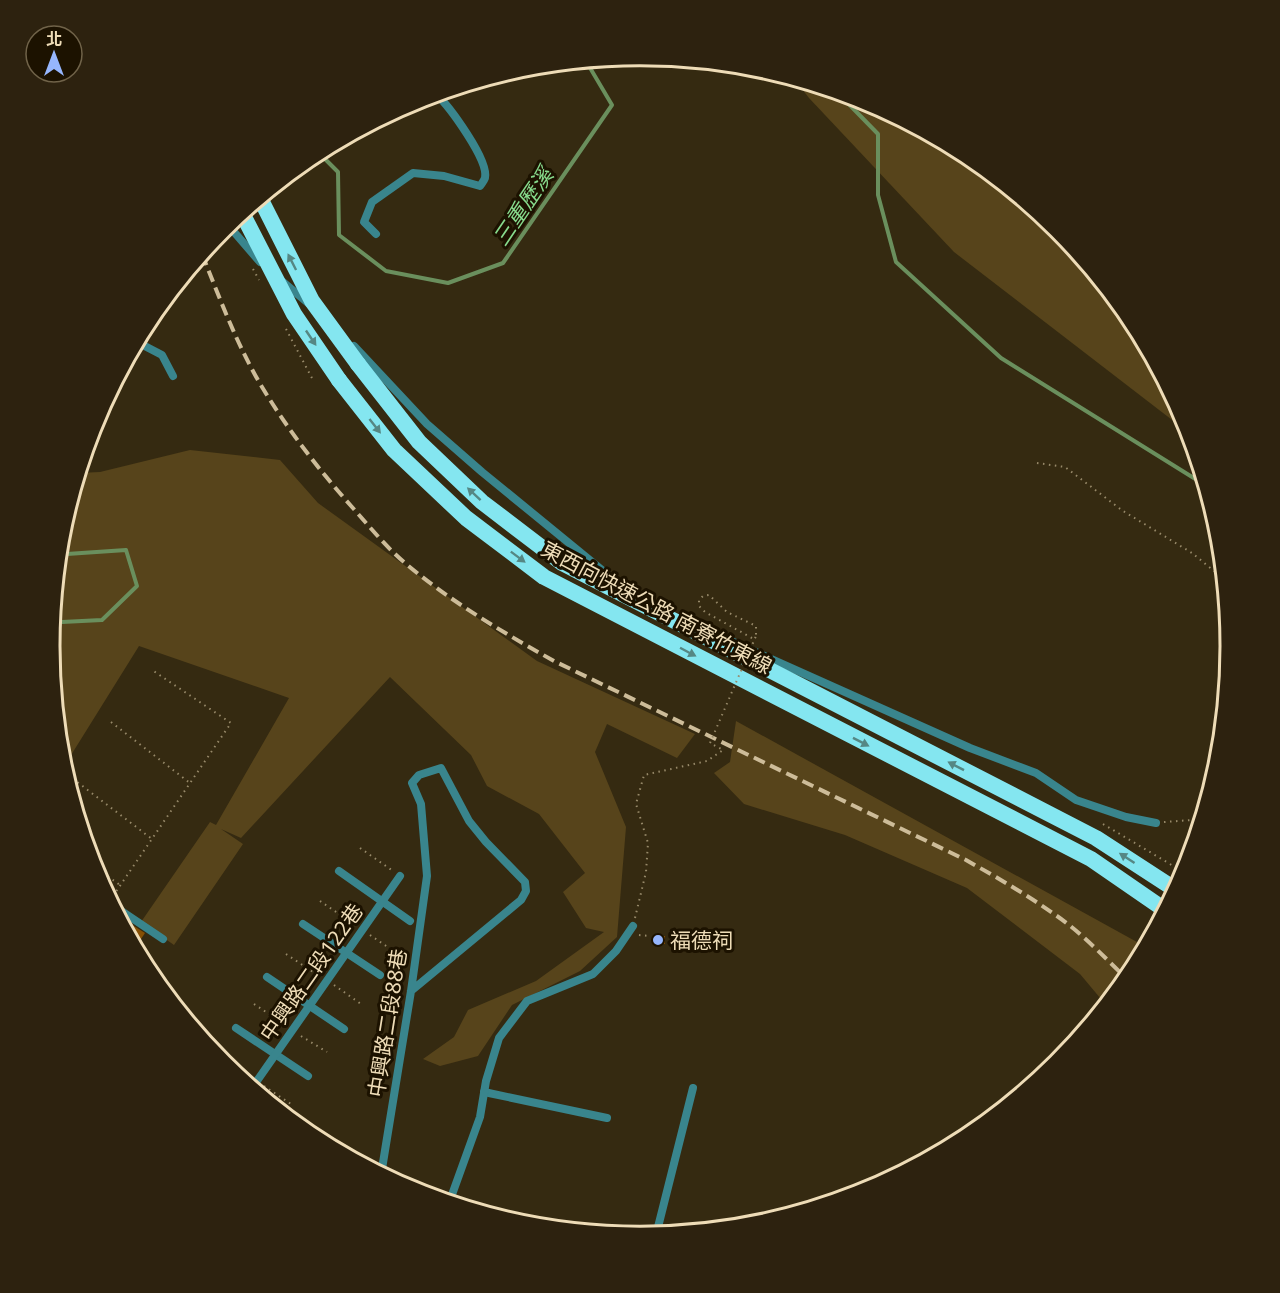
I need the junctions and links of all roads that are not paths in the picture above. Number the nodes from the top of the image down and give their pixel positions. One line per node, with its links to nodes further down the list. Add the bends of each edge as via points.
1 (443, 101): 5 (lane, via 481,159 485,178 480,186 413,173 372,202 364,222)
2 (264, 205): 11 (highway, 東西向快速公路 南寮竹東線, one-way to 2, bridge, via 1096,838 562,563 482,502 419,442 312,301)
3 (246, 221): 13 (highway, 東西向快速公路 南寮竹東線, one-way to 13, bridge, via 294,314 394,450 466,518 544,577 1091,859)
4 (234, 232): 8 (lane, via 266,268 320,313 378,370 427,424 613,579 737,644 970,748 1036,773 1076,800)
5 (376, 234)
6 (144, 346): 7 (lane, via 162,355)
7 (173, 376)
8 (1156, 823)
9 (339, 871): 12 (lane)
10 (400, 876): 12 (lane, 中興路二段122巷)
11 (1168, 885)
12 (382, 901): 15 (lane); 19 (lane, 中興路二段122巷)
13 (1159, 905)
14 (125, 913): 18 (lane)
15 (410, 921)
16 (303, 924): 19 (lane)
17 (633, 927): 30 (lane, via 593,974 527,1001 499,1038)
18 (163, 939)
19 (347, 952): 20 (lane); 23 (lane, 中興路二段122巷)
20 (380, 975)
21 (267, 977): 23 (lane)
22 (411, 991): 22 (lane, 中興路二段88巷, via 427,876 421,804 412,783 419,774 441,768 469,821 525,882 526,891 521,900); 32 (lane, 中興路二段88巷)
23 (310, 1005): 25 (lane); 26 (lane, 中興路二段122巷)
24 (236, 1028): 26 (lane)
25 (344, 1029)
26 (276, 1055): 27 (lane); 28 (lane, 中興路二段122巷)
27 (308, 1076)
28 (257, 1082)
29 (693, 1088): 34 (lane)
30 (484, 1092): 31 (lane); 33 (lane, via 480,1117)
31 (607, 1118)
32 (382, 1167)
33 (452, 1195)
34 (658, 1226)

